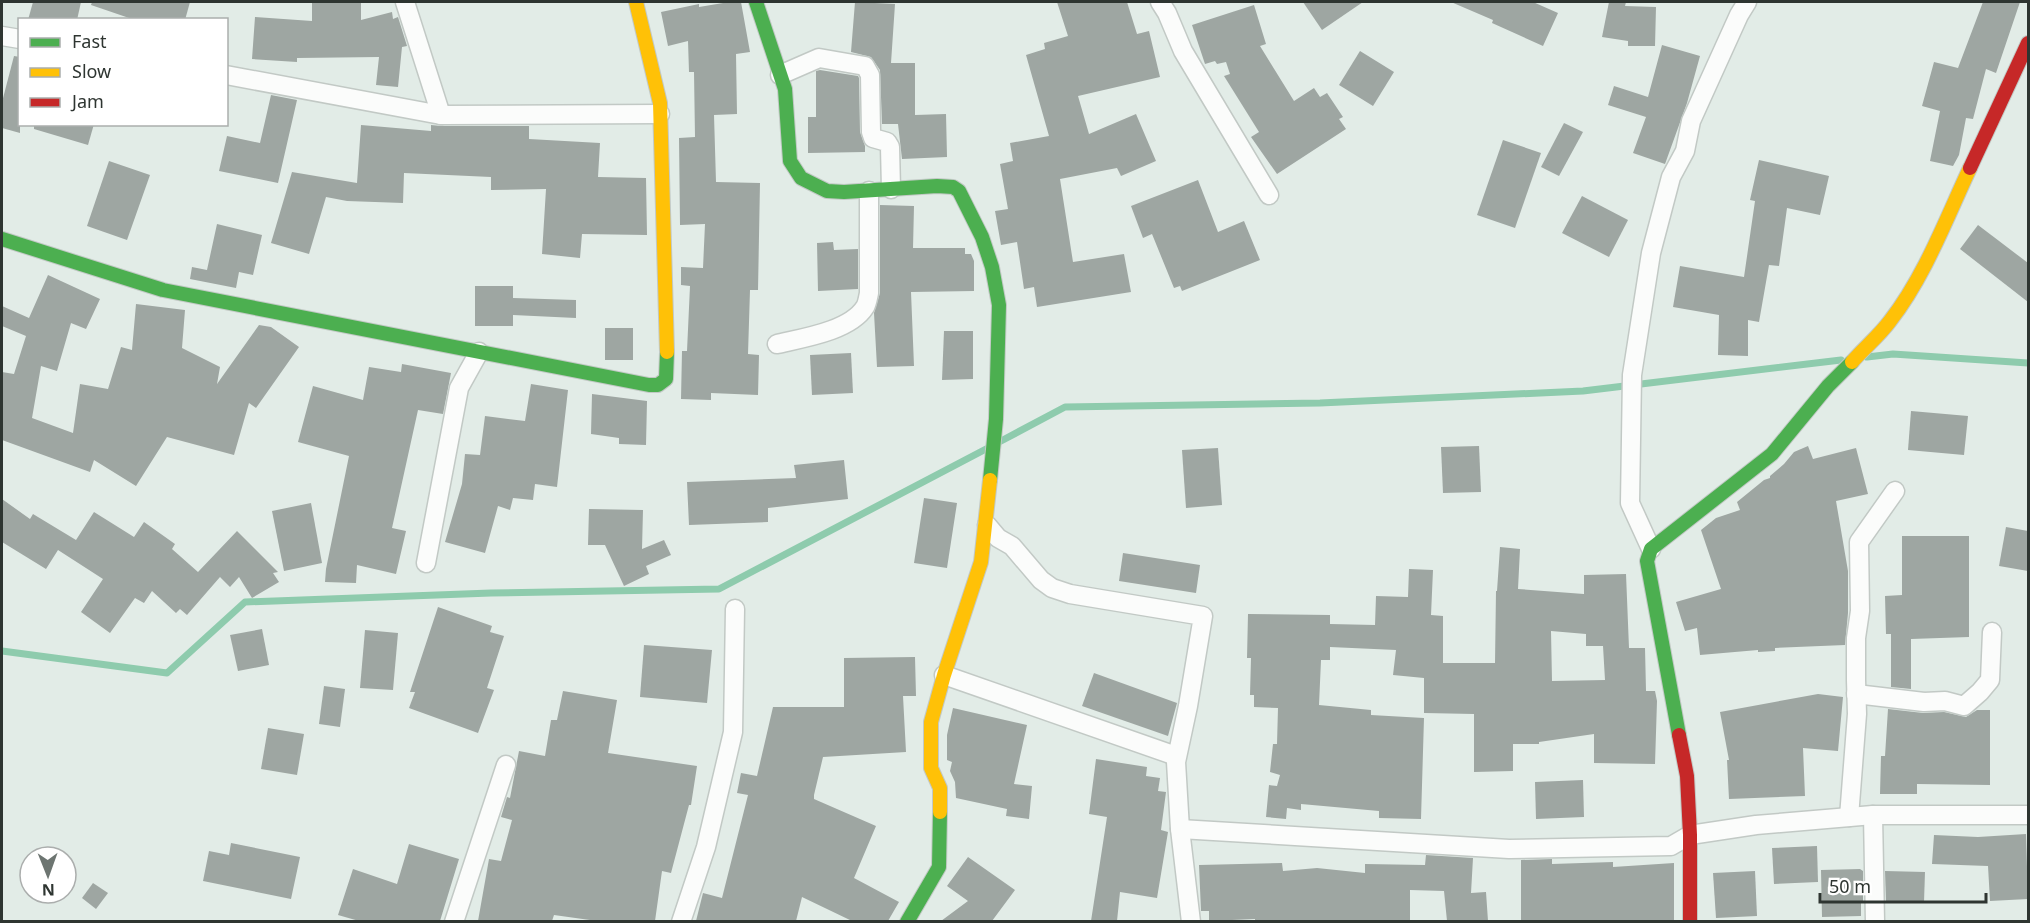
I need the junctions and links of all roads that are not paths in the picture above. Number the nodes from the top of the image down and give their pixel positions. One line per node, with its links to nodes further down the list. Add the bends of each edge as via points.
1 (405, 2): 12 (street)
2 (636, 2): 11 (street, via 656,81)
3 (756, 2): 10 (street)
4 (1160, 2): 15 (street, via 1183,51)
5 (1747, 2): 21 (street, via 1691,121 1651,253 1632,375 1630,503)
6 (2, 36): 7 (street)
7 (18, 39)
8 (2028, 44): 21 (street, via 1923,268 1889,323 1828,386 1772,454)
9 (228, 75): 12 (street)
10 (780, 75): 13 (street, via 819,58 866,66 870,75 871,132 873,138 887,142 890,147); 14 (street, via 788,106 790,161 801,178 827,191)
11 (660, 114): 12 (street); 18 (street, via 666,379 649,385)
12 (441, 115)
13 (891, 189): 14 (street); 20 (street, via 938,186 959,191 992,267 999,305 996,419)
14 (869, 191): 17 (street, via 866,306 832,330)
15 (1269, 195)
16 (2, 239): 18 (street, via 163,290)
17 (777, 345)
18 (479, 352): 22 (street, via 459,388)
19 (1895, 491): 26 (street, via 1859,542)
20 (987, 525): 25 (street, via 981,562); 27 (street, via 1052,588 1203,616)
21 (1651, 549): 33 (street, via 1647,561 1687,776)
22 (426, 563)
23 (735, 609): 35 (street, via 733,732 706,847)
24 (1992, 632): 26 (street, via 1990,680 1964,705)
25 (944, 675): 27 (street); 36 (street, via 931,736 931,768 940,788 939,867)
26 (1856, 694): 31 (street)
27 (1176, 756): 32 (street)
28 (506, 765): 34 (street)
29 (1873, 815): 30 (street); 31 (street); 39 (street)
30 (2028, 815)
31 (1849, 817): 33 (street, via 1733,827)
32 (1180, 829): 33 (street, via 1535,850 1671,846); 37 (street)
33 (1690, 835): 38 (street)
34 (454, 921)
35 (681, 921)
36 (907, 921)
37 (1191, 921)
38 (1690, 921)
39 (1875, 921)

